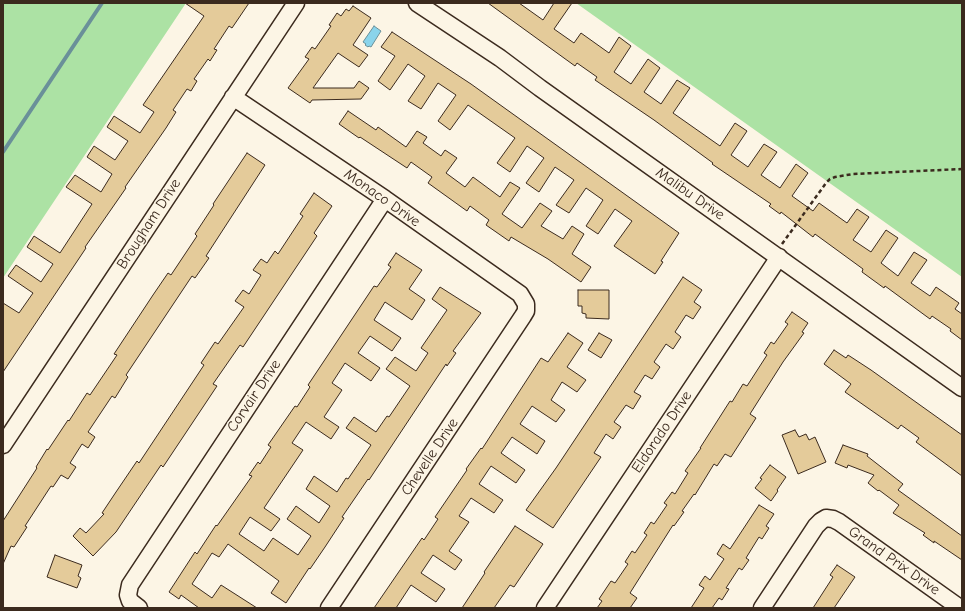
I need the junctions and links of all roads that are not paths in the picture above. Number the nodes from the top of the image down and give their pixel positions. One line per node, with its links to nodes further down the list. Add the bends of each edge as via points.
1 (296, 3): 3 (street, Brougham Drive)
2 (417, 3): 5 (street, Malibu Drive)
3 (233, 97): 4 (street, Monaco Drive); 8 (street, Brougham Drive)
4 (385, 199): 6 (street, Monaco Drive, via 520,294); 9 (street, Corvair Drive, via 130,585 130,601)
5 (779, 252): 7 (street, Malibu Drive); 11 (street, Eldorado Drive)
6 (526, 304): 10 (street, Chevelle Drive, via 523,316)
7 (962, 388)
8 (3, 445)
9 (139, 608)
10 (329, 608)
11 (545, 608)
12 (762, 608): 13 (street, Grand Prix Drive, via 816,526 826,518 839,522)
13 (960, 608)

